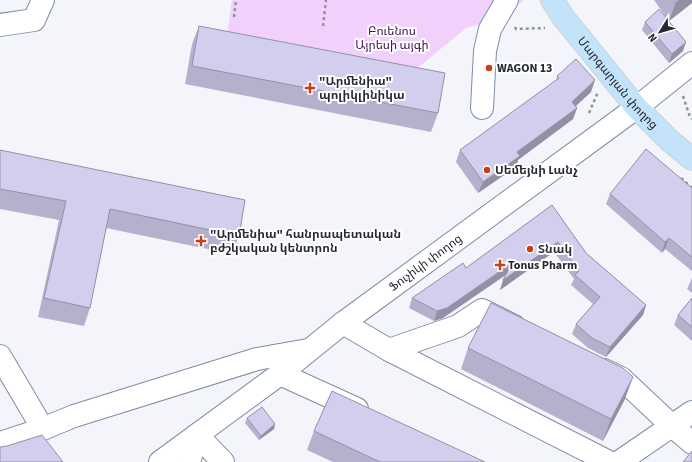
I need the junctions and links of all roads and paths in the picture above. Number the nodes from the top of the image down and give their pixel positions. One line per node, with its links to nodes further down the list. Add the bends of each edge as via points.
1 (43, 0): 8 (street, via 34,20)
2 (236, 0): 7 (path)
3 (326, 0): 9 (path)
4 (552, 0): 14 (main road, Մարգարյան փողոց, via 563,17)
5 (559, 0): 14 (main road, Մարգարյան փողոց)
6 (505, 3): 10 (path, via 516,29); 15 (street, via 490,29 485,51)
7 (234, 17)
8 (0, 25)
9 (323, 26)
10 (550, 27)
11 (692, 63): 14 (street, Ֆուչիկի փողոց)
12 (599, 90): 16 (path)
13 (683, 96): 17 (path)
14 (638, 106): 18 (main road, Մարգարյան փողոց); 19 (main road, Մարգարյան փողոց, via 669,140); 20 (street, Ֆուչիկի փողոց)
15 (482, 108)
16 (589, 113)
17 (692, 119)
18 (692, 153)
19 (692, 159)
20 (343, 323): 22 (street, Ֆուչիկի փողոց); 23 (street)
21 (531, 334): 23 (street, via 482,310 458,326)
22 (310, 350): 26 (street, Ֆուչիկի փողոց); 30 (street, via 257,359 74,416)
23 (389, 350): 37 (street)
24 (0, 356): 30 (street)
25 (586, 361): 29 (street, via 621,378)
26 (280, 374): 28 (street); 31 (street, Ֆուչիկի փողոց)
27 (692, 412): 29 (street)
28 (374, 417)
29 (671, 425): 32 (street); 38 (street)
30 (43, 429): 33 (street)
31 (197, 435): 34 (street, Ֆուչիկի փողոց); 35 (street); 36 (street)
32 (692, 442)
33 (0, 443)
34 (160, 462)
35 (189, 462)
36 (223, 462)
37 (609, 462)
38 (619, 462)

